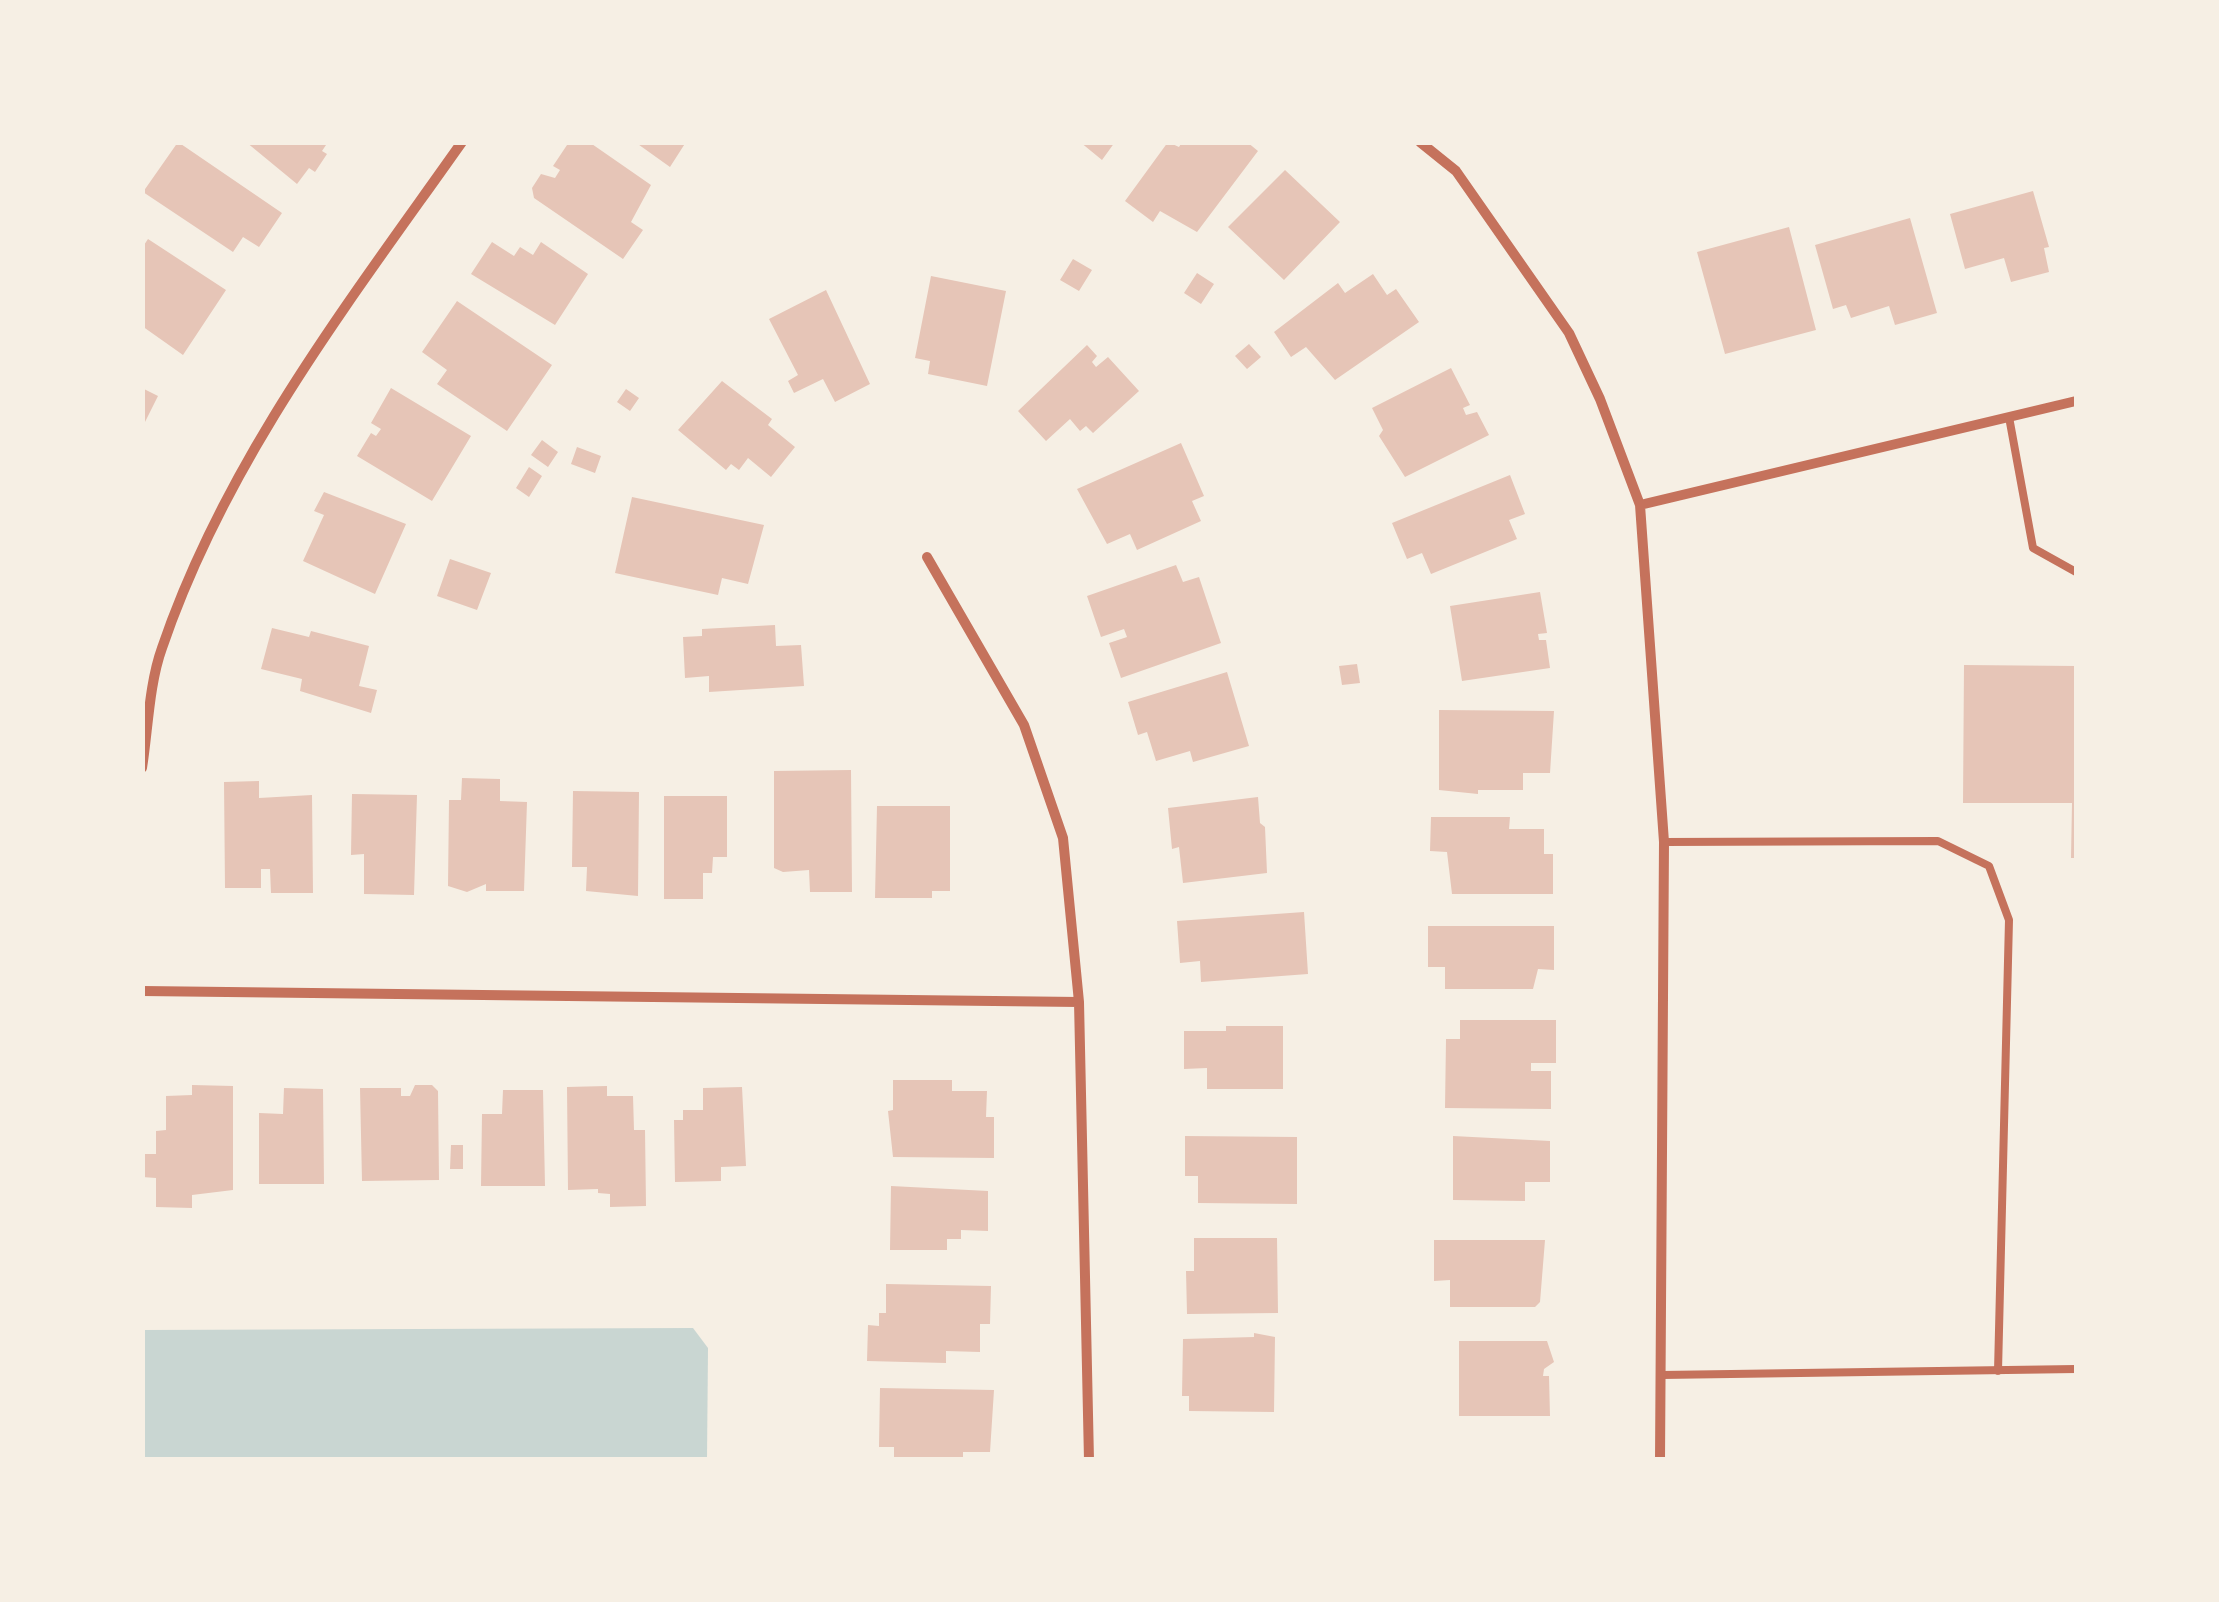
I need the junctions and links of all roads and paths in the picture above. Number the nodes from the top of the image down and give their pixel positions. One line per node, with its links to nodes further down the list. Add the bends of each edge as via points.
1 (462, 142): 8 (street, via 294,381 207,536 160,652)
2 (1420, 142): 5 (street, via 1456,171 1569,333)
3 (2076, 400): 4 (street)
4 (2009, 416): 5 (street); 7 (lane, via 2032,548)
5 (1640, 505): 9 (street)
6 (926, 557): 11 (street, via 1024,725 1050,800 1063,838)
7 (2076, 572)
8 (142, 768)
9 (1664, 842): 13 (lane, via 1938,840 1988,866 2009,920); 14 (street)
10 (142, 990): 11 (street)
11 (1079, 1002): 15 (street)
12 (2076, 1369): 13 (lane)
13 (1998, 1371): 14 (lane)
14 (1662, 1374): 16 (street)
15 (1088, 1460)
16 (1660, 1460)

